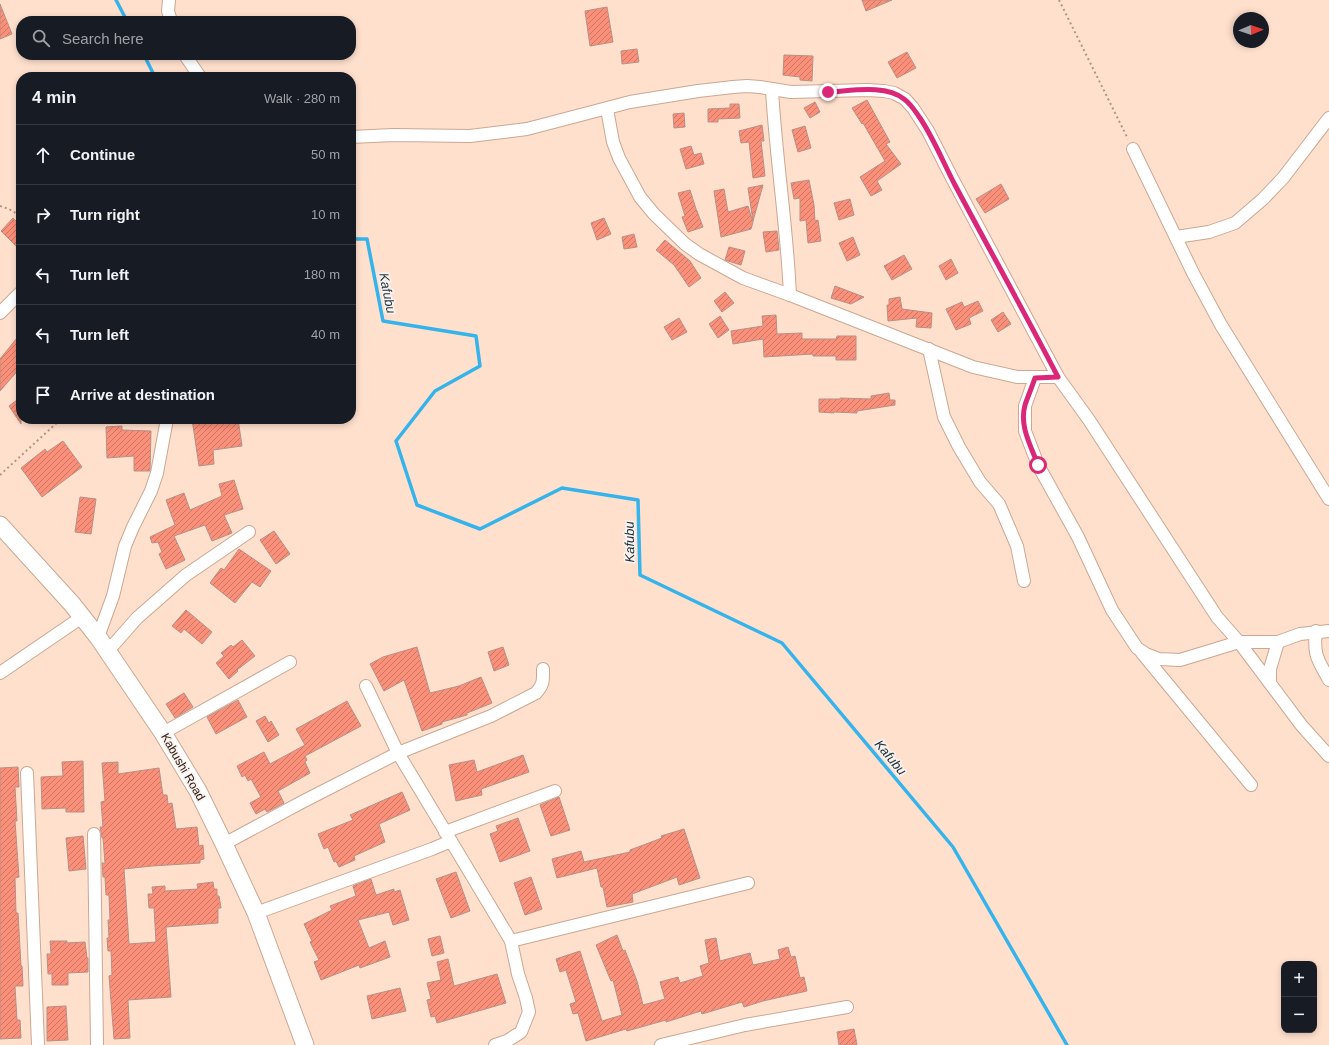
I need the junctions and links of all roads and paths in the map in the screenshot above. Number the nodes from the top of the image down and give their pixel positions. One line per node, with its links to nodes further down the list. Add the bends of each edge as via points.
1 (169, 0): 3 (street)
2 (1059, 0): 10 (path)
3 (170, 16)
4 (188, 60): 5 (street)
5 (197, 72)
6 (772, 90): 7 (street, via 760,87 733,87 656,97); 14 (street); 18 (street, via 884,91 905,99 928,130)
7 (607, 109): 9 (street, via 527,129 470,136 393,134); 14 (street, via 613,142 619,158 640,197 654,214 699,254 743,278)
8 (1329, 118): 13 (street, via 1283,178 1235,223 1209,232)
9 (356, 137)
10 (1133, 149): 13 (street)
11 (0, 206): 12 (path)
12 (16, 213)
13 (1176, 237): 23 (street, via 1221,325)
14 (790, 295): 17 (street)
15 (16, 297): 16 (street)
16 (0, 313)
17 (929, 349): 19 (street, via 974,367 1017,377); 26 (street, via 944,417 980,482 999,504 1017,546)
18 (1058, 377): 19 (street); 31 (street, via 1089,420 1217,617)
19 (1035, 378): 33 (street, via 1025,406 1025,431 1038,465 1078,537 1112,610)
20 (56, 424): 22 (path)
21 (165, 424): 30 (street, via 157,473 125,546 113,596)
22 (0, 475)
23 (1329, 499)
24 (0, 525): 27 (main road, Kabushi Road)
25 (249, 532): 34 (street, via 186,575 137,618)
26 (1024, 581)
27 (82, 617): 30 (main road, Kabushi Road); 37 (street)
28 (1329, 630): 29 (street)
29 (1316, 632): 32 (street, via 1300,634); 38 (street, via 1315,651)
30 (98, 637): 34 (main road, Kabushi Road)
31 (1239, 642): 32 (street); 33 (street, via 1180,660 1159,659); 39 (street)
32 (1278, 642): 39 (street, via 1270,668)
33 (1137, 648): 45 (street)
34 (108, 651): 41 (main road, Kabushi Road)
35 (290, 662): 41 (street)
36 (543, 669): 42 (street, via 542,687 536,693 491,716)
37 (0, 673)
38 (1329, 680)
39 (1270, 681): 43 (street, via 1302,726)
40 (366, 686): 42 (street)
41 (163, 733): 49 (main road, Kabushi Road, via 198,791)
42 (398, 753): 48 (street); 49 (street)
43 (1329, 756)
44 (27, 773): 54 (street)
45 (1251, 784)
46 (555, 791): 48 (street)
47 (94, 834): 55 (street)
48 (448, 836): 51 (street, via 432,849); 52 (street)
49 (224, 844): 51 (main road, Kabushi Road)
50 (748, 883): 52 (street)
51 (256, 913): 56 (main road, Kabushi Road)
52 (511, 941): 57 (street, via 529,1012 521,1032)
53 (847, 1007): 58 (street, via 745,1025)
54 (38, 1045)
55 (97, 1045)
56 (305, 1045)
57 (495, 1045)
58 (662, 1045)

